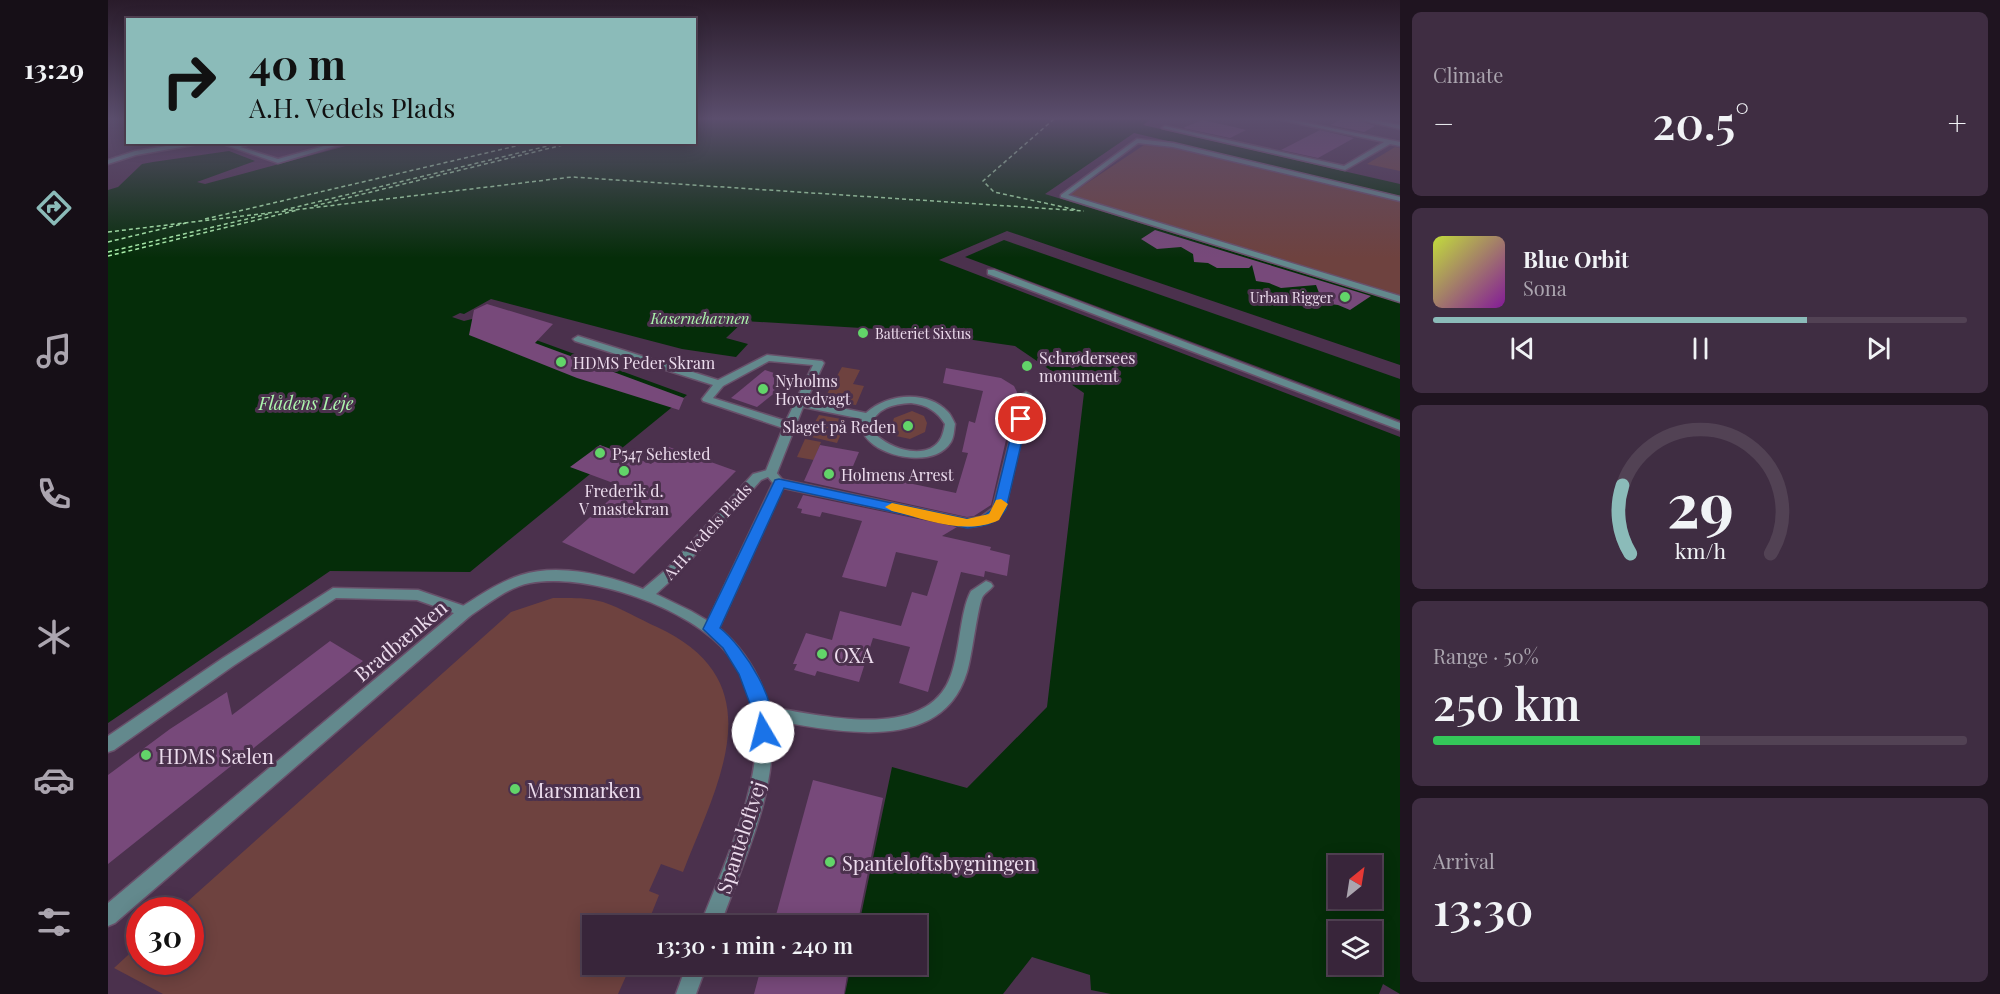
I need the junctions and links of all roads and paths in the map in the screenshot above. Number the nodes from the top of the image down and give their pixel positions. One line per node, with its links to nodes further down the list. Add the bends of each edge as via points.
1 (1104, 165): 7 (street, via 1062,196)
2 (1259, 165): 5 (street)
3 (1334, 165): 4 (street)
4 (1349, 165)
5 (1400, 199)
6 (991, 272): 14 (street)
7 (1400, 299)
8 (578, 339): 9 (street)
9 (719, 384): 11 (street, A.H. Vedels Plads, via 767,358 819,363); 13 (street, via 707,399)
10 (1026, 395): 15 (street, via 999,509 984,522 967,523)
11 (800, 403): 12 (street); 13 (street, A.H. Vedels Plads)
12 (868, 417): 12 (street, via 874,408 888,402 917,401 942,412 950,424 944,443 938,447 903,453 872,440 865,427)
13 (789, 426): 15 (street, A.H. Vedels Plads)
14 (1400, 427)
15 (775, 478): 17 (street, A.H. Vedels Plads, via 757,477 674,570); 19 (street, A.H. Vedels Plads)
16 (986, 586): 20 (street, via 976,594 956,684 944,702 929,713 897,725 857,727)
17 (645, 595): 18 (street, A.H. Vedels Plads, via 581,576 554,575 526,579); 19 (street, A.H. Vedels Plads)
18 (465, 612): 21 (street, Bradbænken, via 418,595 333,593); 23 (street, Bradbænken)
19 (711, 629): 20 (street, A.H. Vedels Plads, via 729,644 747,672)
20 (762, 712): 22 (street, Spanteloftvej, via 762,769)
21 (108, 745)
22 (714, 915)
23 (108, 916)
24 (693, 975): 25 (street)
25 (686, 994)

